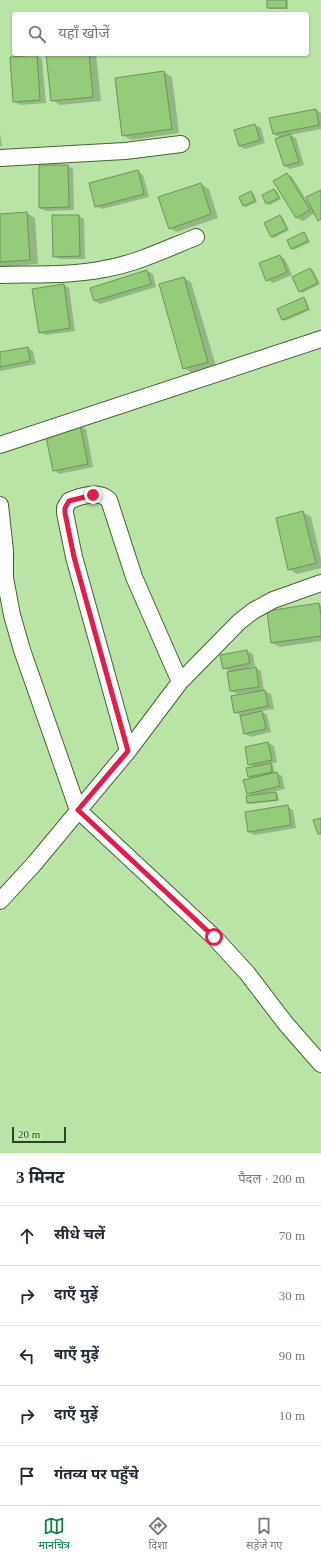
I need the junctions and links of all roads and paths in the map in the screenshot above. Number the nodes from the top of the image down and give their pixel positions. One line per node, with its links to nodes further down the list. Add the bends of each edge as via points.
1 (181, 144): 2 (street, via 125,151)
2 (0, 158)
3 (196, 237): 4 (street, via 125,264 104,269)
4 (0, 275)
5 (321, 339): 6 (street)
6 (0, 446)
7 (0, 505): 11 (street, via 5,578 12,615)
8 (321, 583): 9 (street, via 273,600 253,611 238,622)
9 (180, 682): 10 (street); 10 (street, via 134,577 109,500 99,494 69,501 65,513 74,557)
10 (128, 751): 11 (street)
11 (78, 810): 12 (street); 13 (street, via 214,937)
12 (0, 901)
13 (321, 1064)

